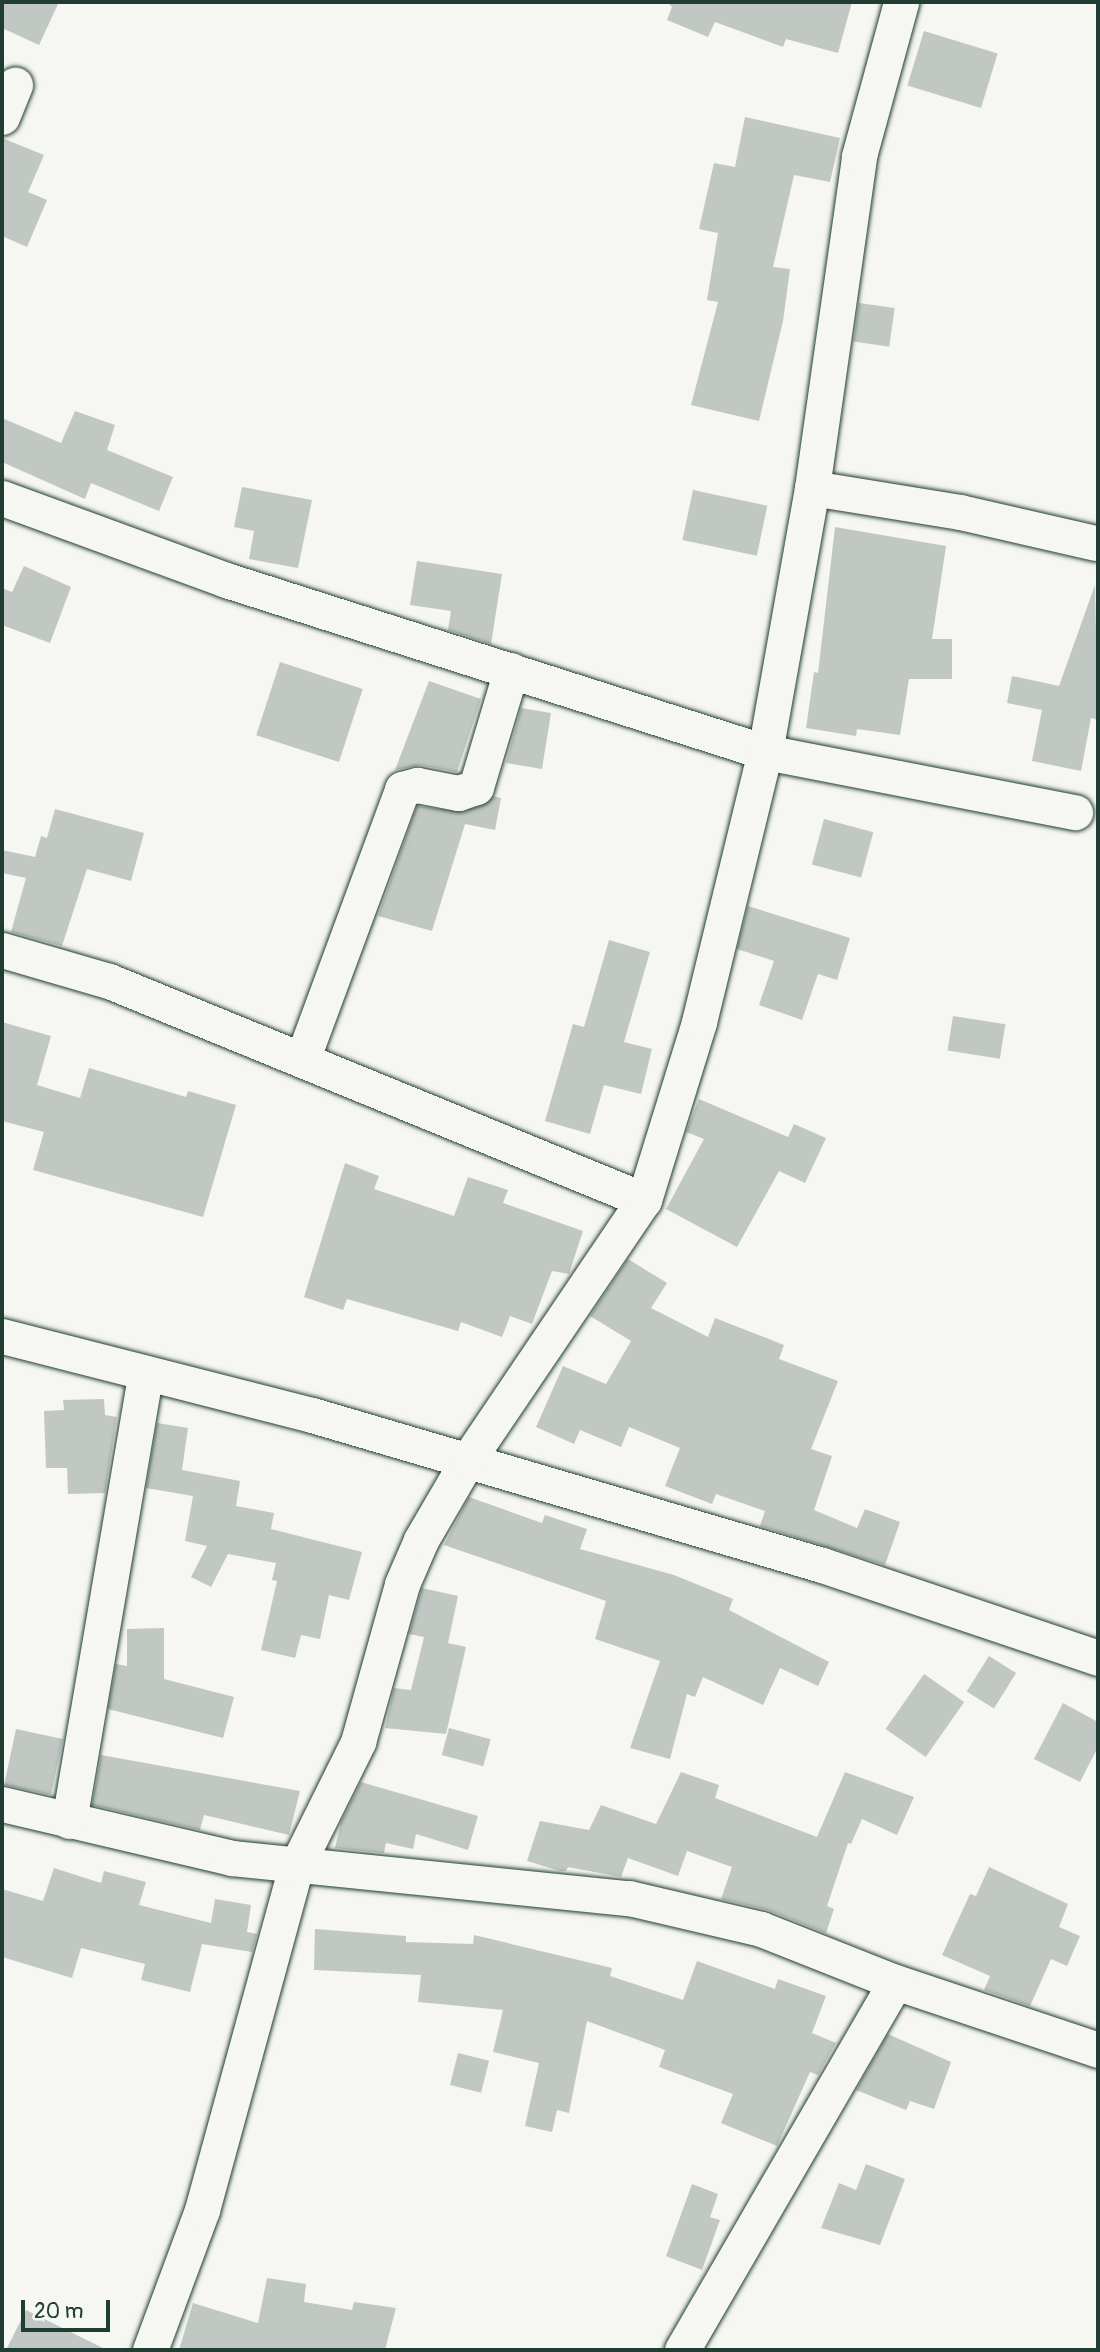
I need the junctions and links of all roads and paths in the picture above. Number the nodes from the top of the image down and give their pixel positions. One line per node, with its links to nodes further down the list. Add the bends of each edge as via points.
1 (901, 2): 4 (street, via 859,156)
2 (15, 84): 3 (street)
3 (2, 117)
4 (813, 488): 6 (street, via 960,512); 8 (street)
5 (2, 498): 7 (street, via 226,580)
6 (1095, 543)
7 (511, 670): 8 (street); 11 (street, via 476,787 458,793 417,785 402,789)
8 (765, 752): 9 (street); 12 (street, via 699,1022)
9 (1075, 812)
10 (2, 950): 11 (street, via 109,981)
11 (302, 1060): 12 (street)
12 (644, 1200): 15 (street)
13 (2, 1336): 14 (street)
14 (145, 1375): 15 (street, via 312,1415); 18 (street)
15 (467, 1461): 16 (street, via 822,1565); 19 (street, via 412,1562 358,1742)
16 (1098, 1658)
17 (2, 1804): 18 (street)
18 (69, 1821): 19 (street, via 232,1858)
19 (296, 1867): 20 (street, via 629,1898 761,1930); 22 (street, via 202,2210)
20 (895, 1982): 21 (street); 23 (street)
21 (1098, 2050)
22 (150, 2350)
23 (682, 2350)

